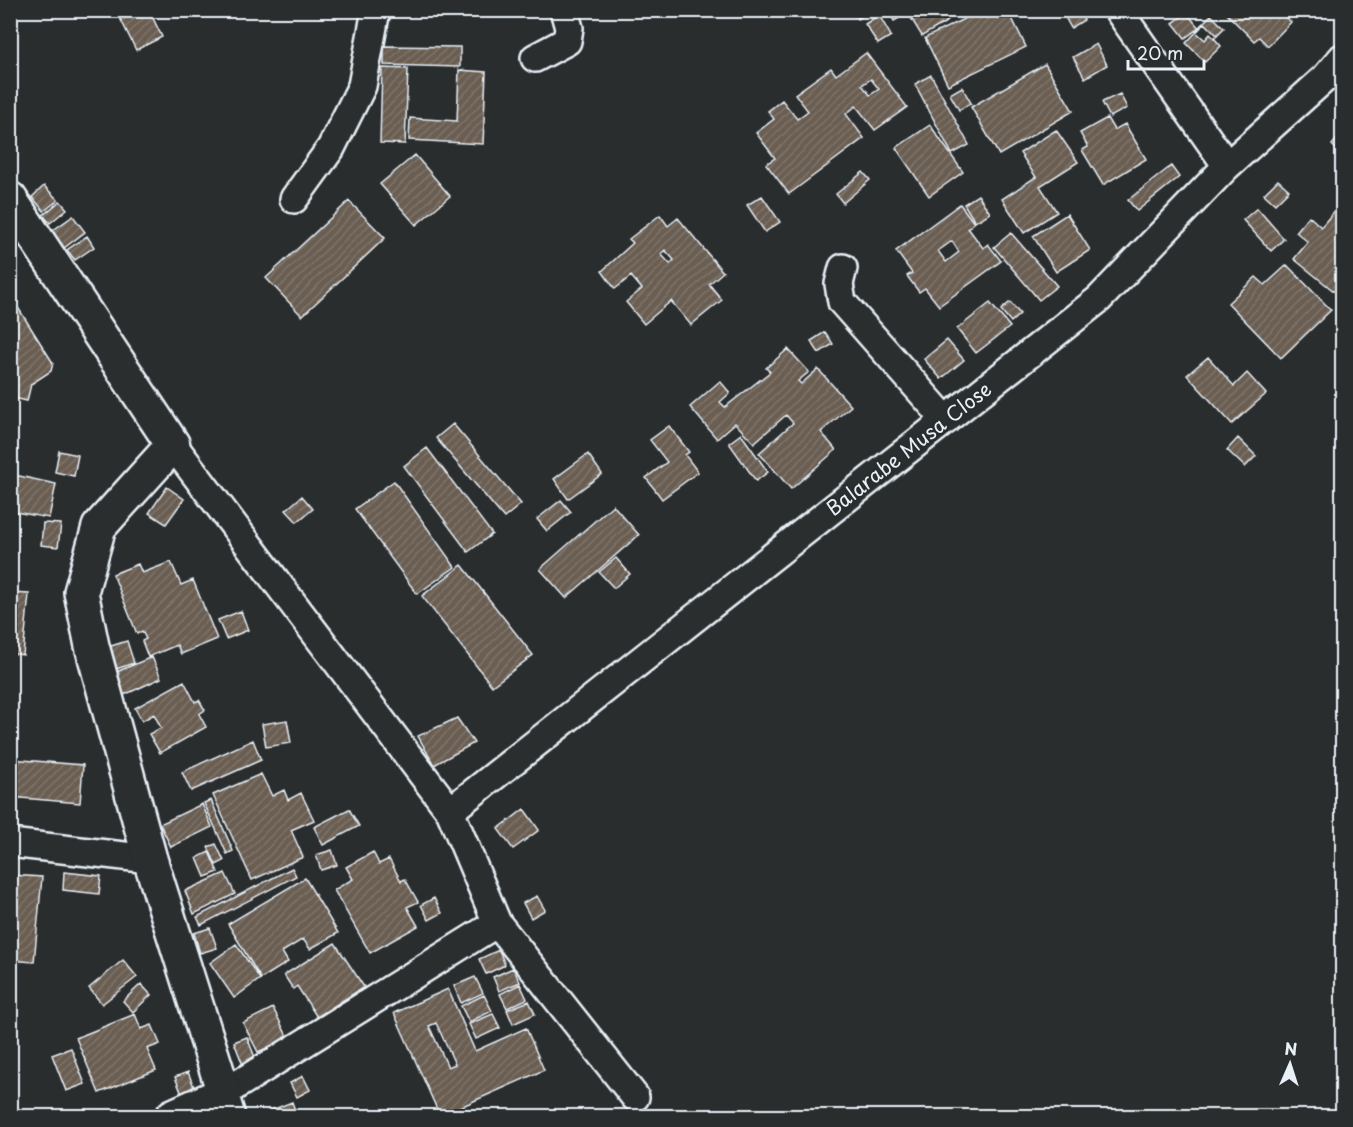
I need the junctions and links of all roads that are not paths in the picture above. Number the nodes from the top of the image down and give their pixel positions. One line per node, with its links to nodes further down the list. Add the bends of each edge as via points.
1 (376, 10): 8 (street, via 362,87 331,148)
2 (564, 10): 4 (street, via 569,28 567,41)
3 (1118, 10): 6 (street)
4 (535, 58)
5 (1342, 58): 6 (street, Balarabe Musa Close)
6 (1227, 166): 10 (street, Balarabe Musa Close, via 1099,299)
7 (10, 199): 11 (street)
8 (294, 199)
9 (843, 268): 10 (street, via 839,284 842,302)
10 (946, 420): 12 (street, Balarabe Musa Close)
11 (173, 445): 12 (street); 14 (street, via 99,527 81,592)
12 (450, 811): 15 (street)
13 (10, 843): 14 (street)
14 (150, 859): 17 (street)
15 (497, 923): 16 (street); 17 (street)
16 (635, 1097)
17 (227, 1105): 18 (street)
18 (173, 1116)

